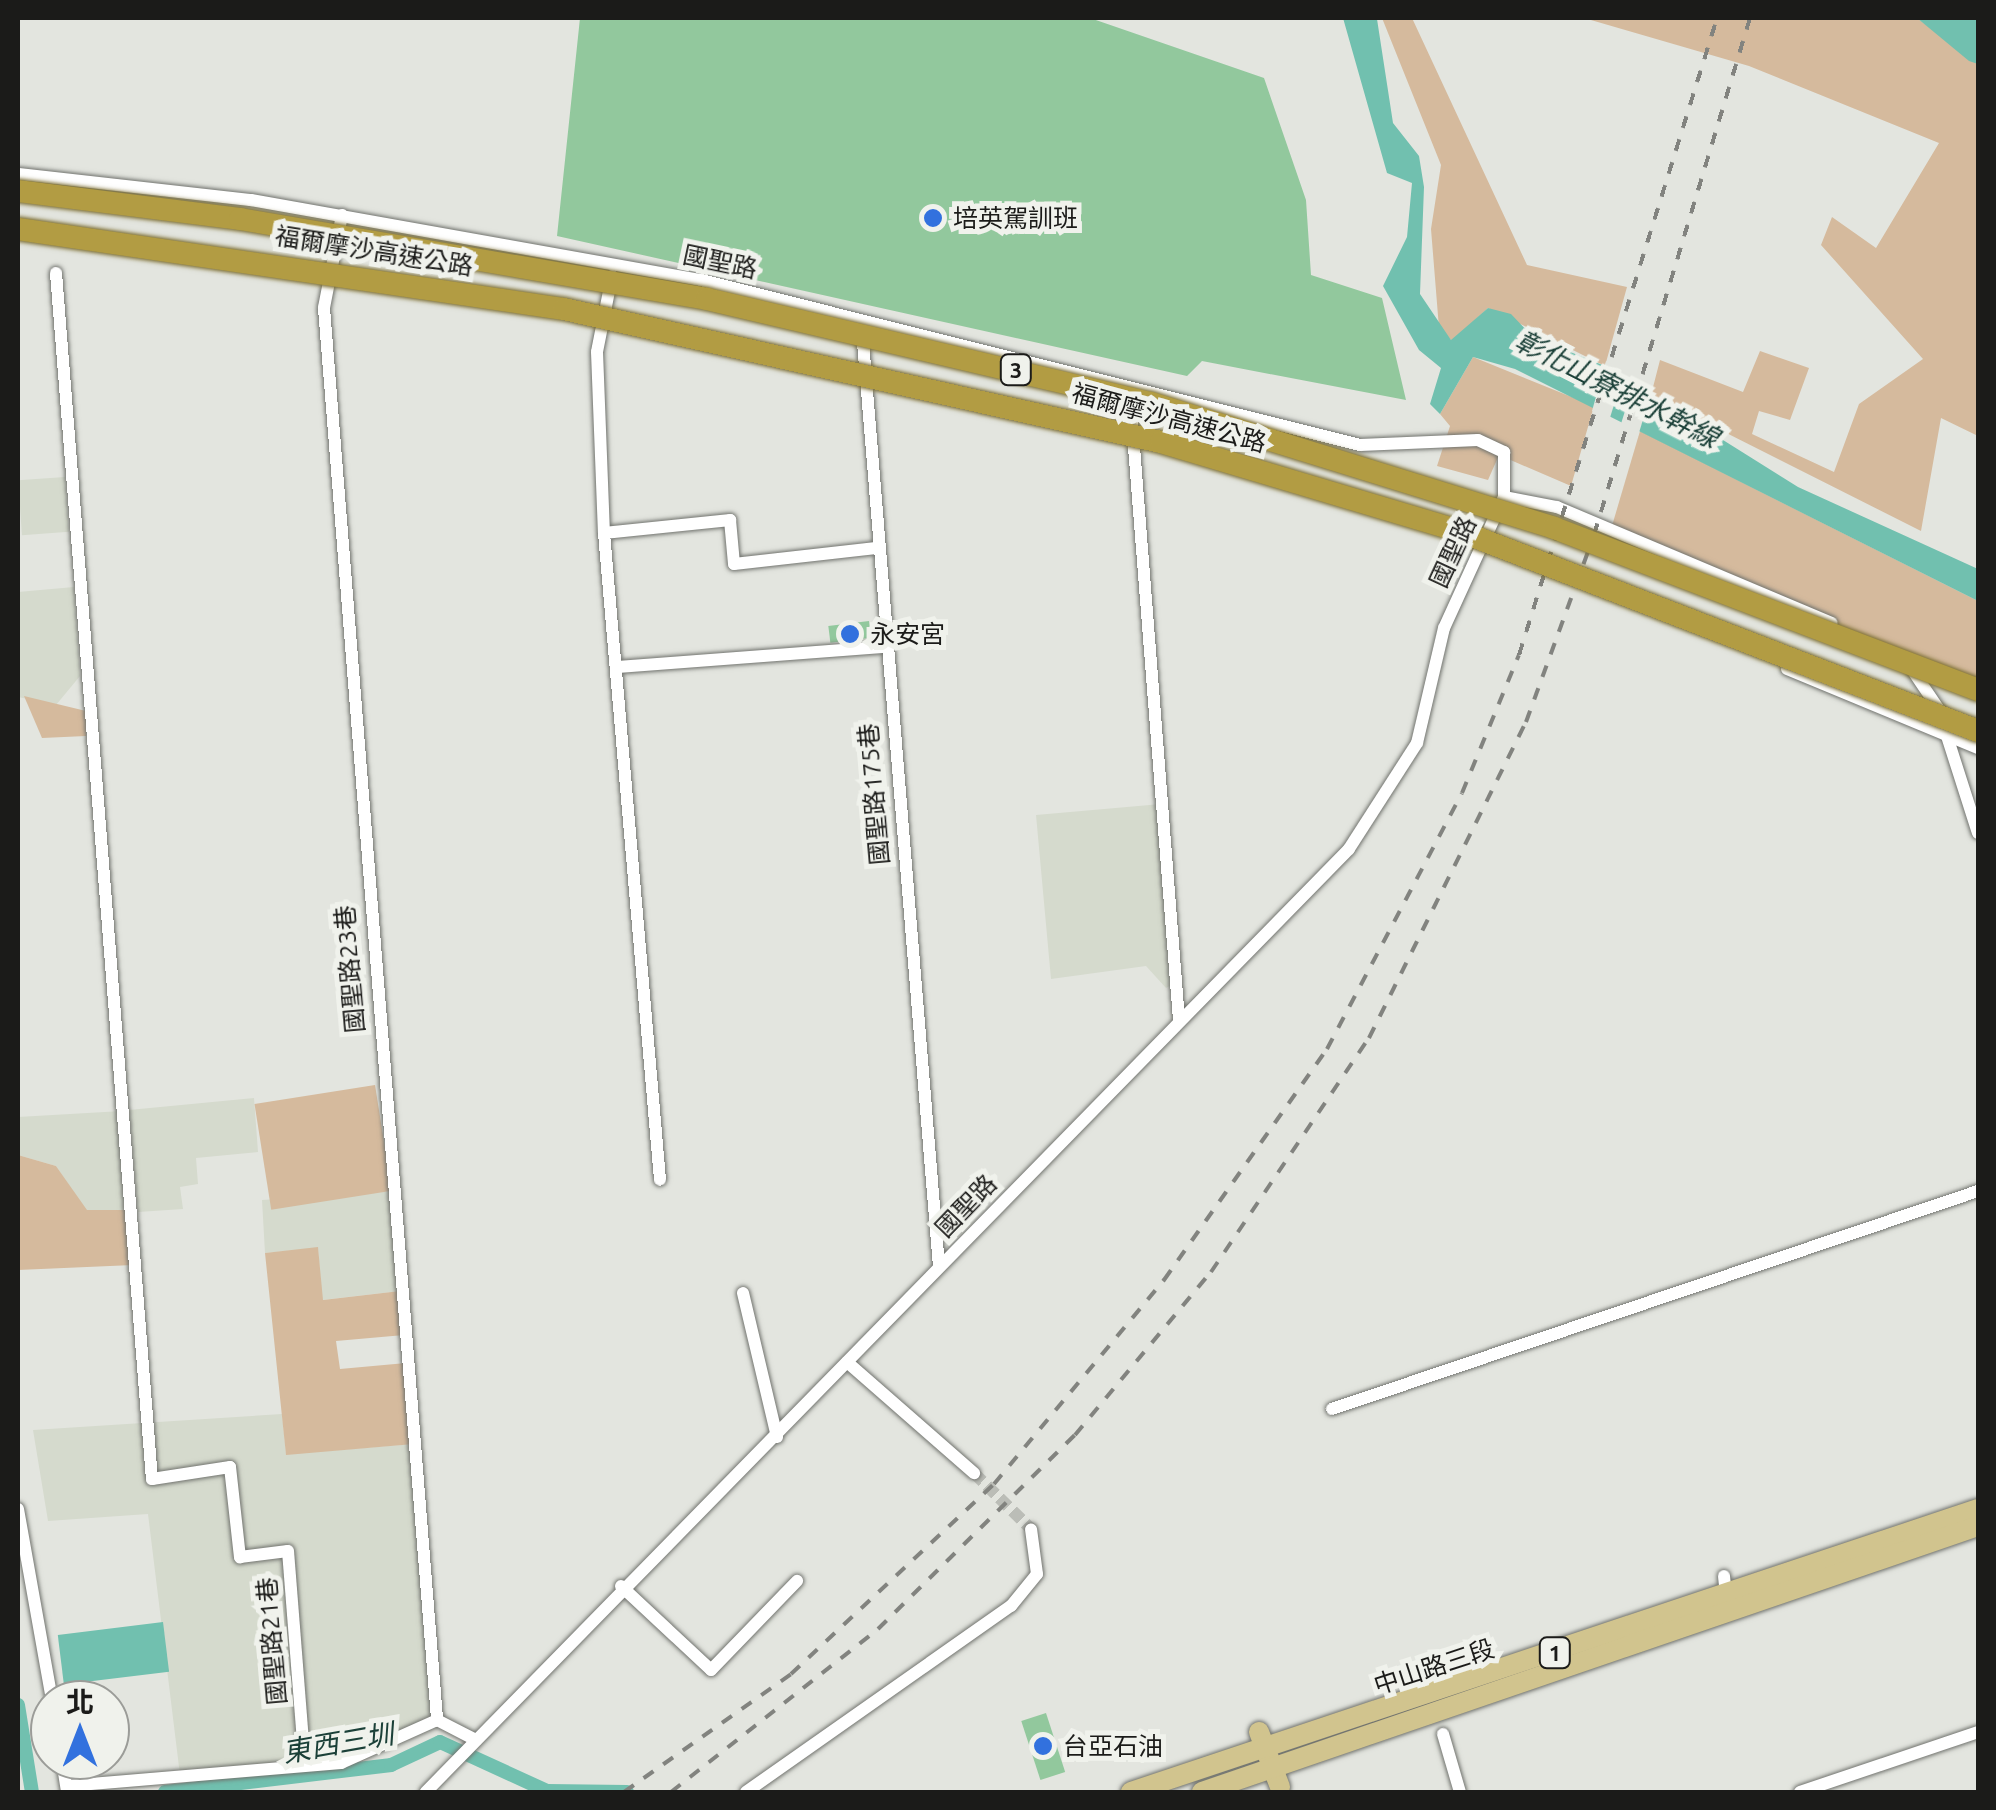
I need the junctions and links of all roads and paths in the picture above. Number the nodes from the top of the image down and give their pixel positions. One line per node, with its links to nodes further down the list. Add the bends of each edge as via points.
1 (18, 174): 3 (street, 國聖路)
2 (18, 191): 15 (highway, 福爾摩沙高速公路 / 3, bridge, via 240,219 707,299 1151,403 1554,528)
3 (342, 214): 5 (street, 國聖路); 36 (street, 國聖路23巷, via 324,308)
4 (18, 229): 16 (highway, 福爾摩沙高速公路 / 3, bridge, via 564,310 1084,422 1462,532)
5 (614, 264): 7 (street, 國聖路); 10 (street, via 597,352)
6 (56, 273): 41 (street, 國聖路21巷, via 152,1479 230,1467 240,1557 288,1551)
7 (861, 317): 8 (street, 國聖路); 11 (street, 國聖路175巷)
8 (1129, 384): 9 (street, 國聖路, via 1360,446 1495,442 1506,463); 20 (street)
9 (1504, 497): 17 (street, via 1632,537 1898,657 1924,682); 20 (street, 國聖路, via 1444,628 1416,743 1392,790 1348,849)
10 (604, 533): 11 (street, via 730,520 734,564); 14 (street)
11 (876, 548): 12 (street, 國聖路175巷)
12 (886, 647): 14 (street); 23 (street, 國聖路175巷)
13 (1744, 652): 17 (street)
14 (617, 667): 21 (street)
15 (1978, 690)
16 (1978, 731)
17 (1945, 734): 18 (street); 19 (street)
18 (1978, 748)
19 (1978, 833)
20 (1179, 1020): 23 (street, 國聖路)
21 (660, 1180)
22 (1978, 1191): 26 (street)
23 (938, 1266): 25 (street, 國聖路)
24 (743, 1293): 27 (street)
25 (846, 1362): 27 (street, 國聖路); 28 (street)
26 (1332, 1409)
27 (777, 1437): 34 (street, 國聖路)
28 (974, 1474)
29 (18, 1509): 35 (street)
30 (1978, 1509): 40 (main road, 中山路三段 / 1, via 1725,1586)
31 (1978, 1526): 40 (main road, 中山路三段 / 1)
32 (1031, 1530): 44 (street, via 1037,1574 1011,1606)
33 (797, 1582): 34 (street, via 711,1670)
34 (621, 1586): 39 (street, 國聖路)
35 (48, 1680)
36 (437, 1720): 39 (street); 41 (street, via 373,1756)
37 (1978, 1732): 48 (street)
38 (1443, 1734): 47 (street)
39 (476, 1740): 43 (street, 國聖路)
40 (1269, 1759): 45 (main road, 中山路三段 / 1); 46 (main road, 中山路三段 / 1)
41 (305, 1766): 42 (street)
42 (67, 1789)
43 (426, 1792)
44 (746, 1792)
45 (1131, 1792)
46 (1202, 1792)
47 (1460, 1792)
48 (1800, 1792)

